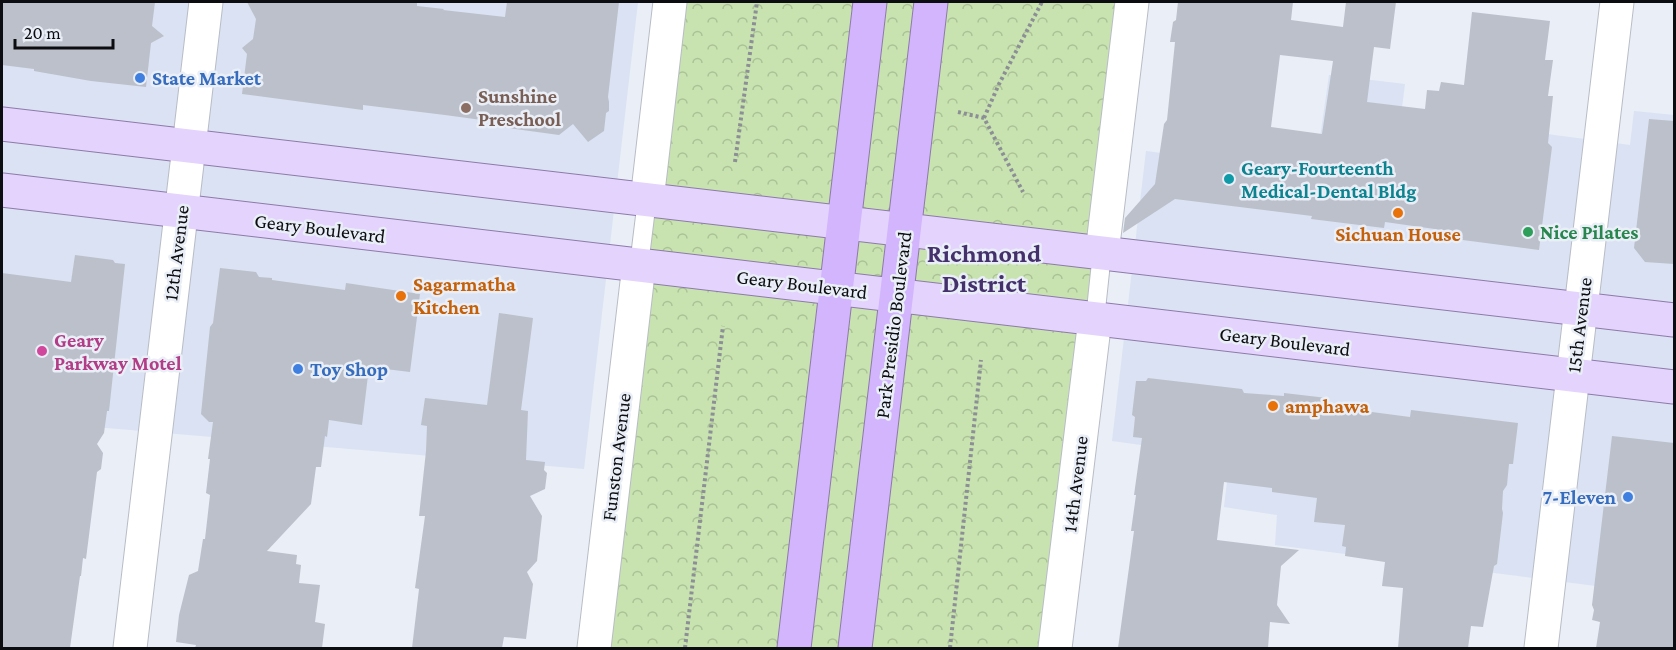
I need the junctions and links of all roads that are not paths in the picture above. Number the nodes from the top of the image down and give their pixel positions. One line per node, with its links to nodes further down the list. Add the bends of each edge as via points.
1 (206, 2): 8 (street, 12th Avenue)
2 (670, 2): 10 (street)
3 (870, 2): 12 (highway)
4 (931, 2): 13 (highway, Park Presidio Boulevard)
5 (1132, 2): 14 (street)
6 (1617, 2): 18 (street, 15th Avenue)
7 (2, 124): 8 (main road)
8 (189, 146): 10 (main road); 11 (street, 12th Avenue)
9 (2, 190): 11 (main road, Geary Boulevard)
10 (647, 200): 12 (main road); 15 (lane)
11 (182, 211): 15 (main road, Geary Boulevard); 23 (street, 12th Avenue)
12 (844, 223): 13 (main road); 16 (highway)
13 (904, 230): 14 (main road); 17 (highway, Park Presidio Boulevard)
14 (1102, 253): 18 (main road); 19 (lane)
15 (639, 265): 16 (main road, Geary Boulevard); 24 (street, Funston Avenue)
16 (836, 288): 17 (main road, Geary Boulevard); 25 (highway)
17 (896, 296): 19 (main road, Geary Boulevard); 26 (highway, Park Presidio Boulevard)
18 (1581, 309): 20 (main road); 21 (street, 15th Avenue)
19 (1095, 319): 21 (main road, Geary Boulevard); 27 (street, 14th Avenue)
20 (1674, 320)
21 (1573, 376): 22 (main road, Geary Boulevard); 28 (street, 15th Avenue)
22 (1674, 387)
23 (130, 648)
24 (594, 648)
25 (794, 648)
26 (855, 648)
27 (1055, 648)
28 (1541, 648)

